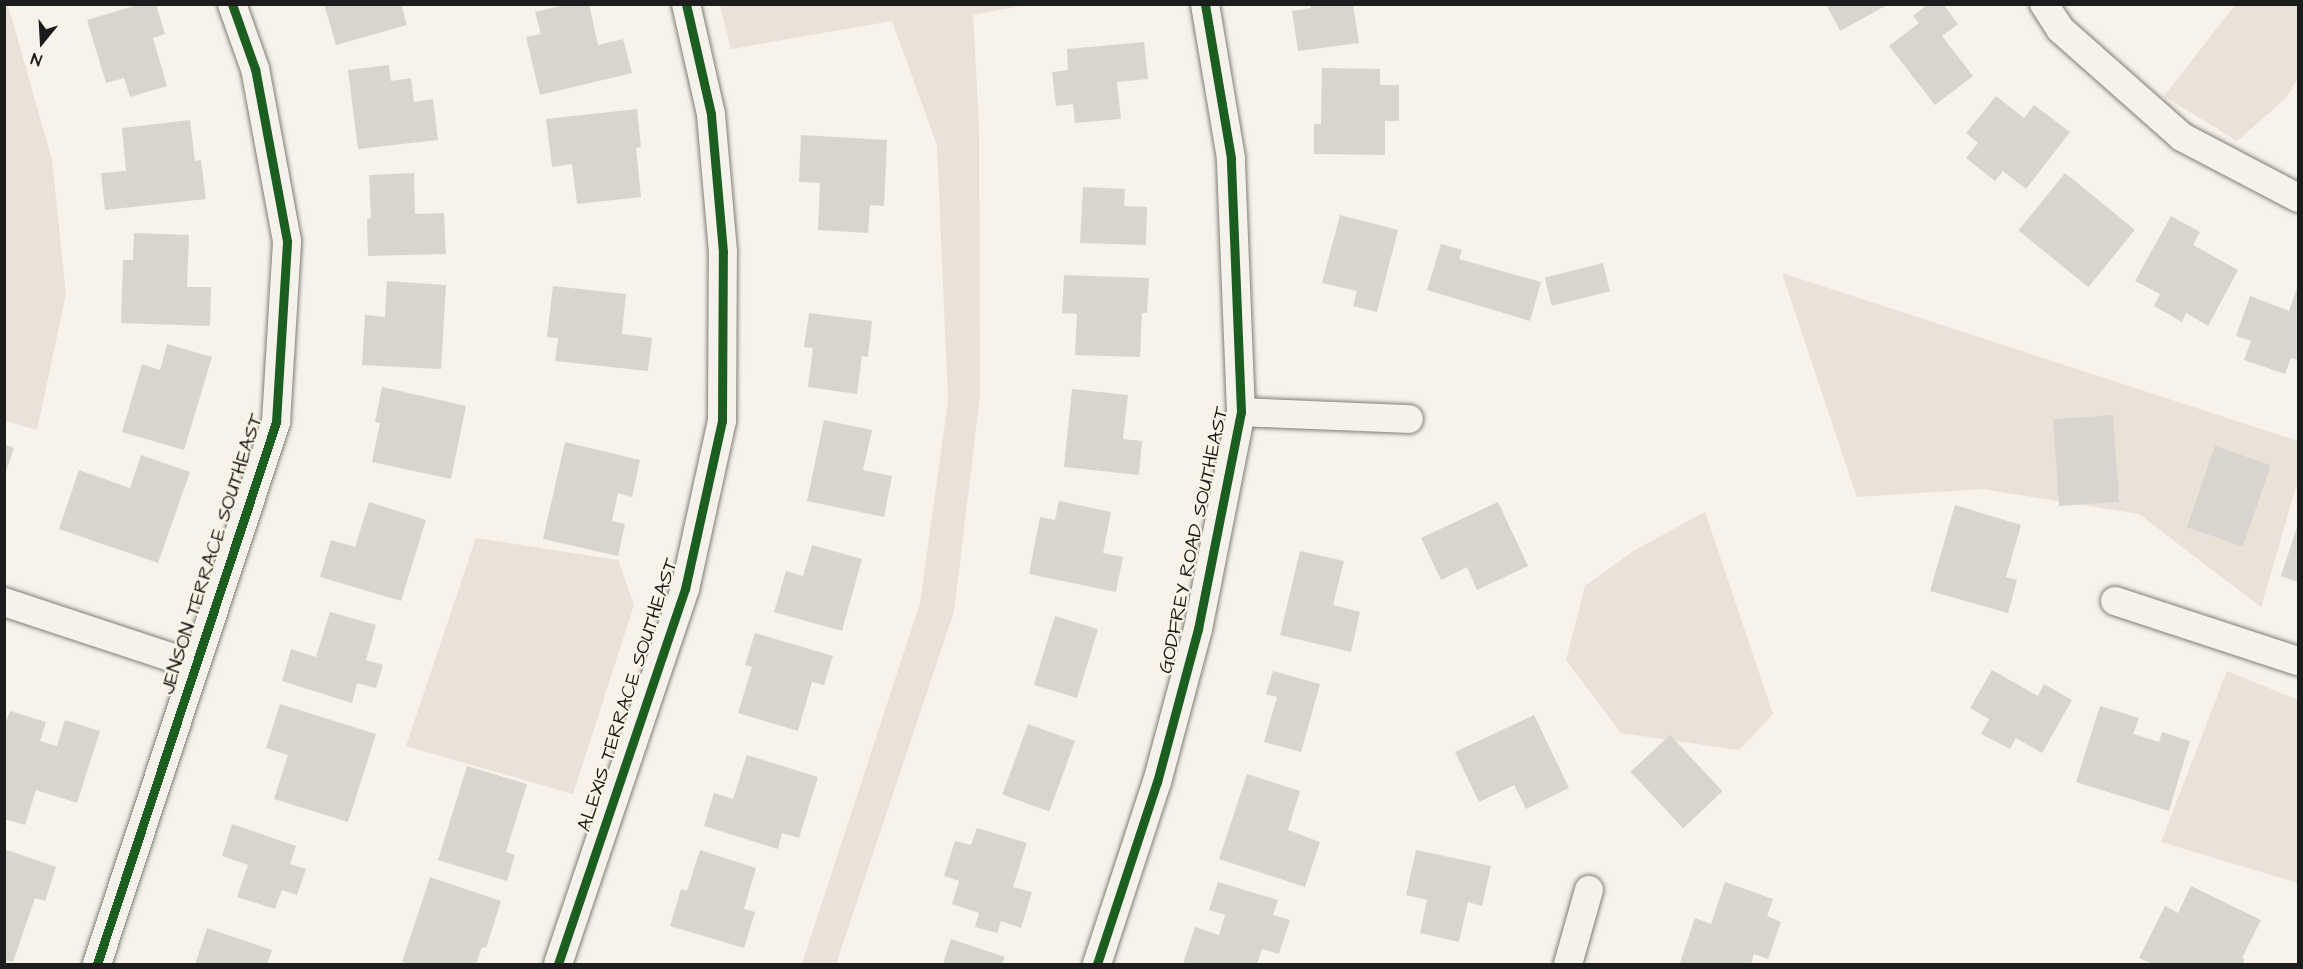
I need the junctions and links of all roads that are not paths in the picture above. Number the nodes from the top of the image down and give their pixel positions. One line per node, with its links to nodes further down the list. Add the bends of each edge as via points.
1 (232, 4): 11 (street, JENSON TERRACE SOUTHEAST, via 255,69 287,241 276,422)
2 (686, 4): 14 (street, ALEXIS TERRACE SOUTHEAST, via 711,114 721,229 722,421 685,589)
3 (1205, 4): 6 (street, GODFREY ROAD SOUTHEAST, via 1231,158)
4 (2044, 4): 5 (street, via 2060,29 2182,138)
5 (2298, 198)
6 (1242, 412): 7 (street); 15 (street, GODFREY ROAD SOUTHEAST, via 1196,640 1157,782)
7 (1409, 419)
8 (2115, 601): 10 (street)
9 (4, 602): 11 (street)
10 (2298, 661)
11 (195, 665): 13 (street, JENSON TERRACE SOUTHEAST)
12 (1589, 890): 16 (street)
13 (97, 964)
14 (558, 964)
15 (1097, 964)
16 (1568, 964)

